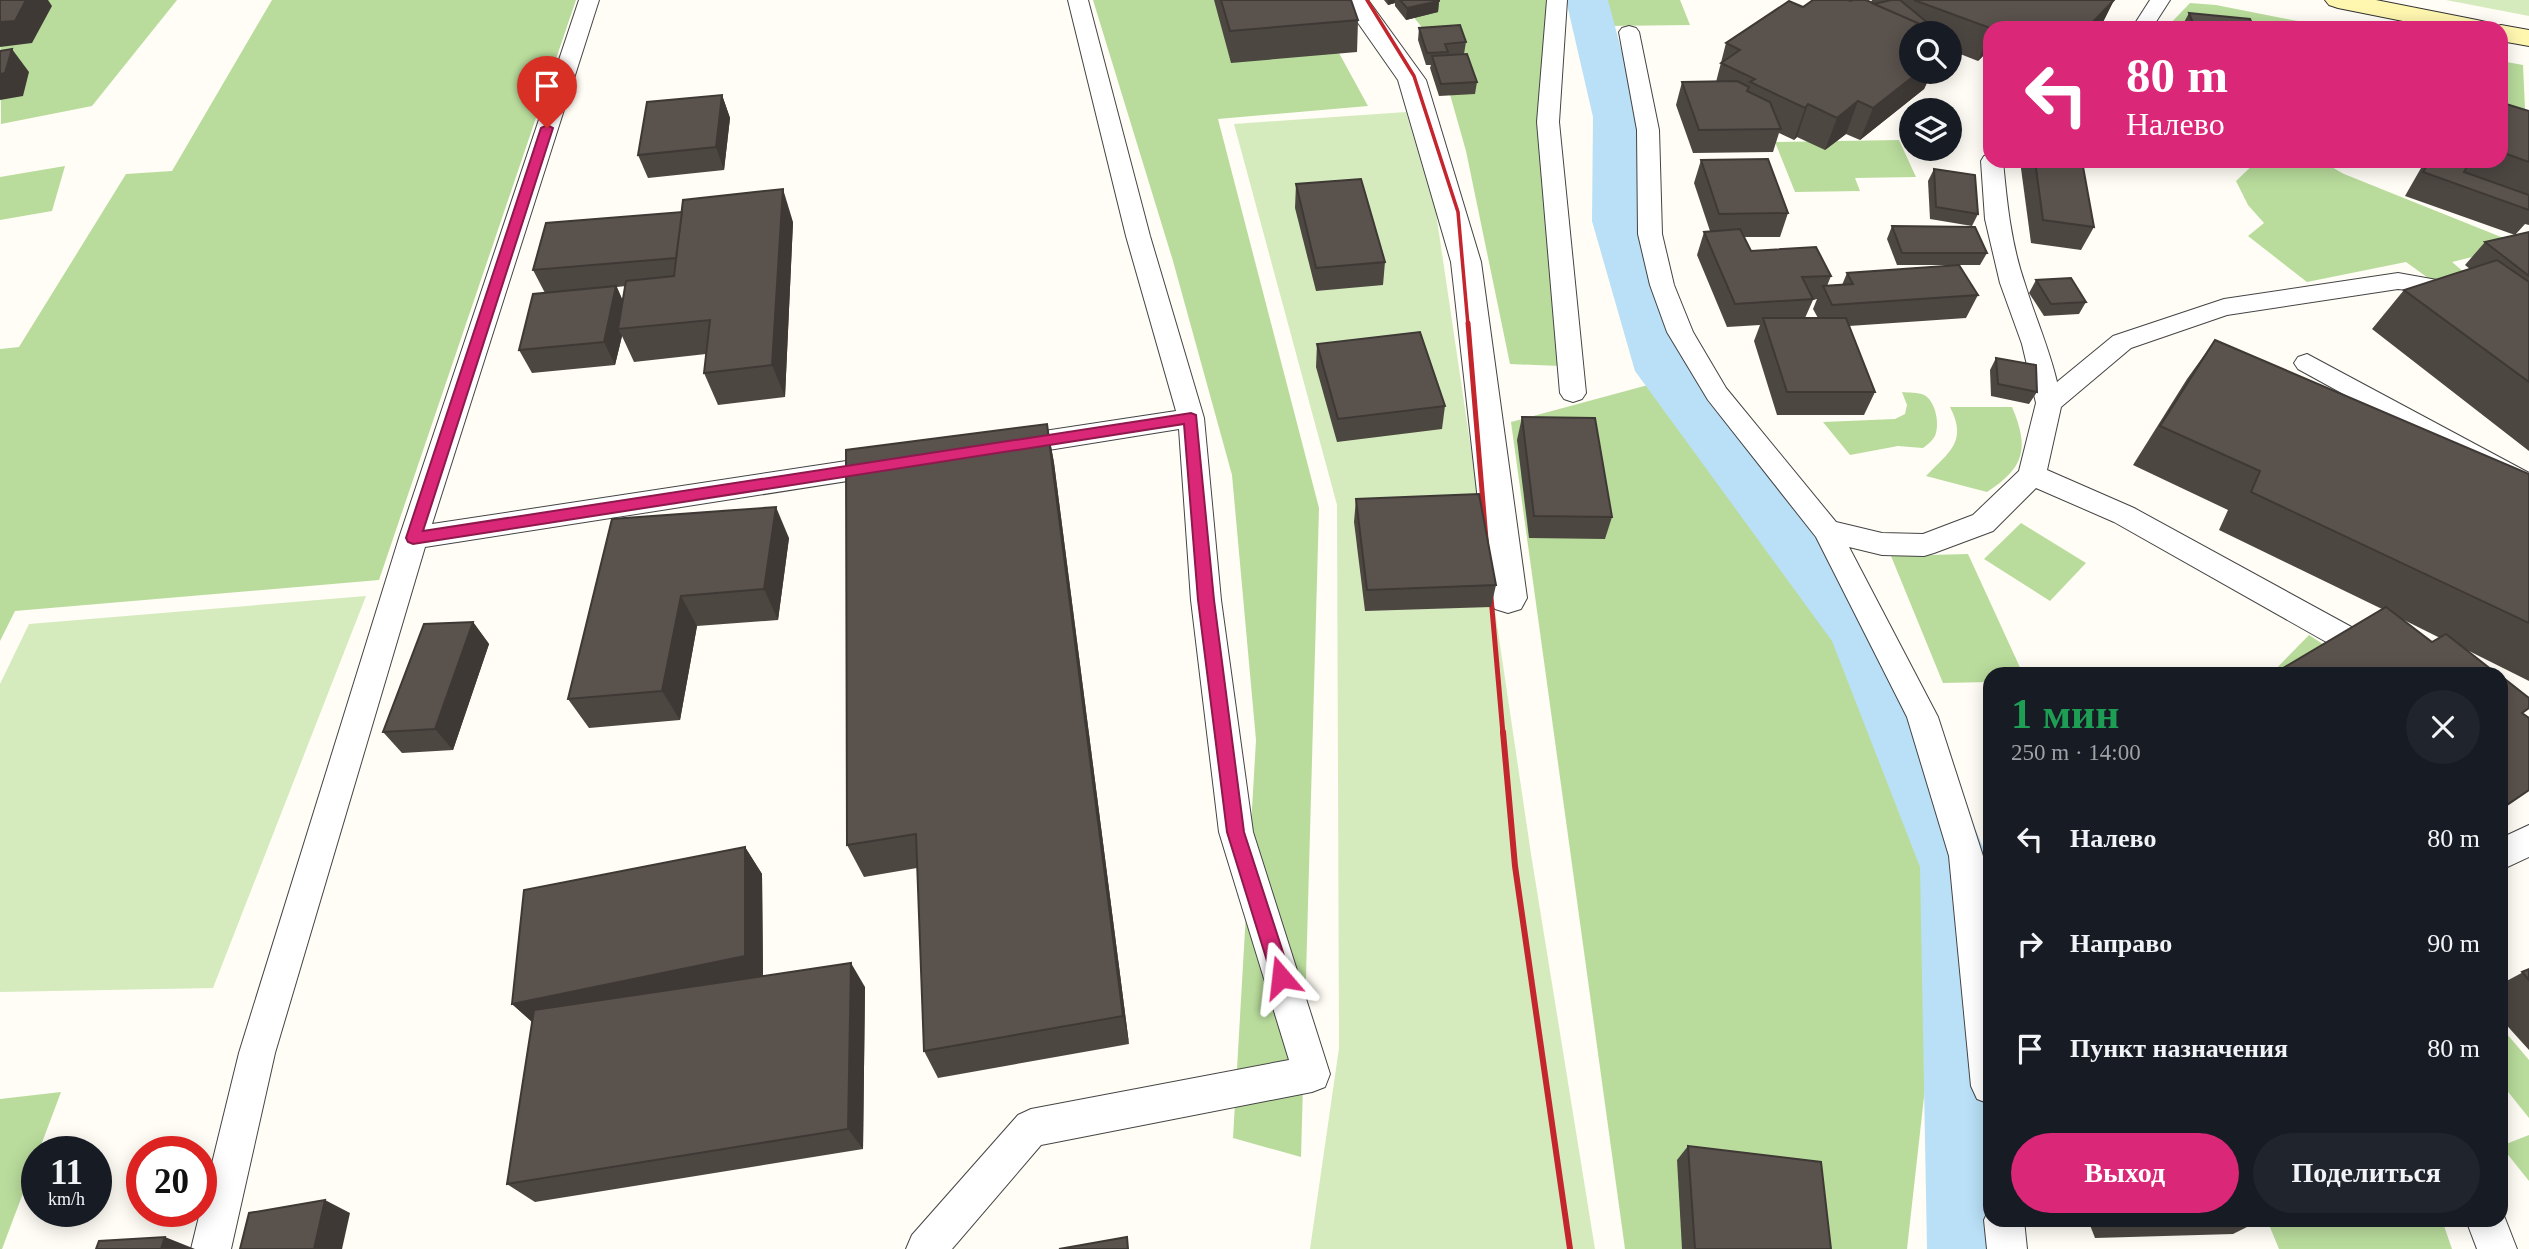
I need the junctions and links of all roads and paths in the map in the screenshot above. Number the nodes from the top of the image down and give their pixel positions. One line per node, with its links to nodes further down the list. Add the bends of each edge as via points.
1 (589, 0): 23 (lane)
2 (1078, 0): 17 (lane, via 1138,236)
3 (1355, 0): 24 (street, via 1412,80 1466,262)
4 (1558, 0): 15 (lane, via 1549,122)
5 (2160, 0): 7 (lane)
6 (2338, 0): 8 (main road)
7 (2146, 21)
8 (2442, 21)
9 (1629, 32): 22 (lane, via 1647,130 1650,234 1680,332 1717,394)
10 (2508, 34): 11 (main road)
11 (2529, 38)
12 (1993, 168): 16 (lane, via 1997,219 2012,283 2035,344)
13 (2473, 317): 16 (lane, via 2428,286 2398,281 2224,306 2122,342)
14 (2307, 363): 21 (lane)
15 (1573, 393)
16 (2049, 403): 20 (lane)
17 (1191, 418): 18 (lane); 32 (lane, via 1206,600 1236,832 1312,1074 1031,1128)
18 (986, 450)
19 (918, 460): 23 (lane)
20 (2032, 475): 22 (lane, via 1983,523 1924,545 1882,544); 25 (lane, via 2124,515)
21 (2529, 486)
22 (1828, 531): 28 (lane, via 1922,718 1966,856)
23 (413, 538): 31 (lane, via 257,1053)
24 (1508, 598)
25 (2397, 667)
26 (2529, 840): 27 (lane)
27 (2508, 851)
28 (1983, 1019)
29 (2005, 1227): 33 (lane)
30 (2489, 1227): 34 (lane)
31 (211, 1249)
32 (926, 1249)
33 (2007, 1249)
34 (2497, 1249)

